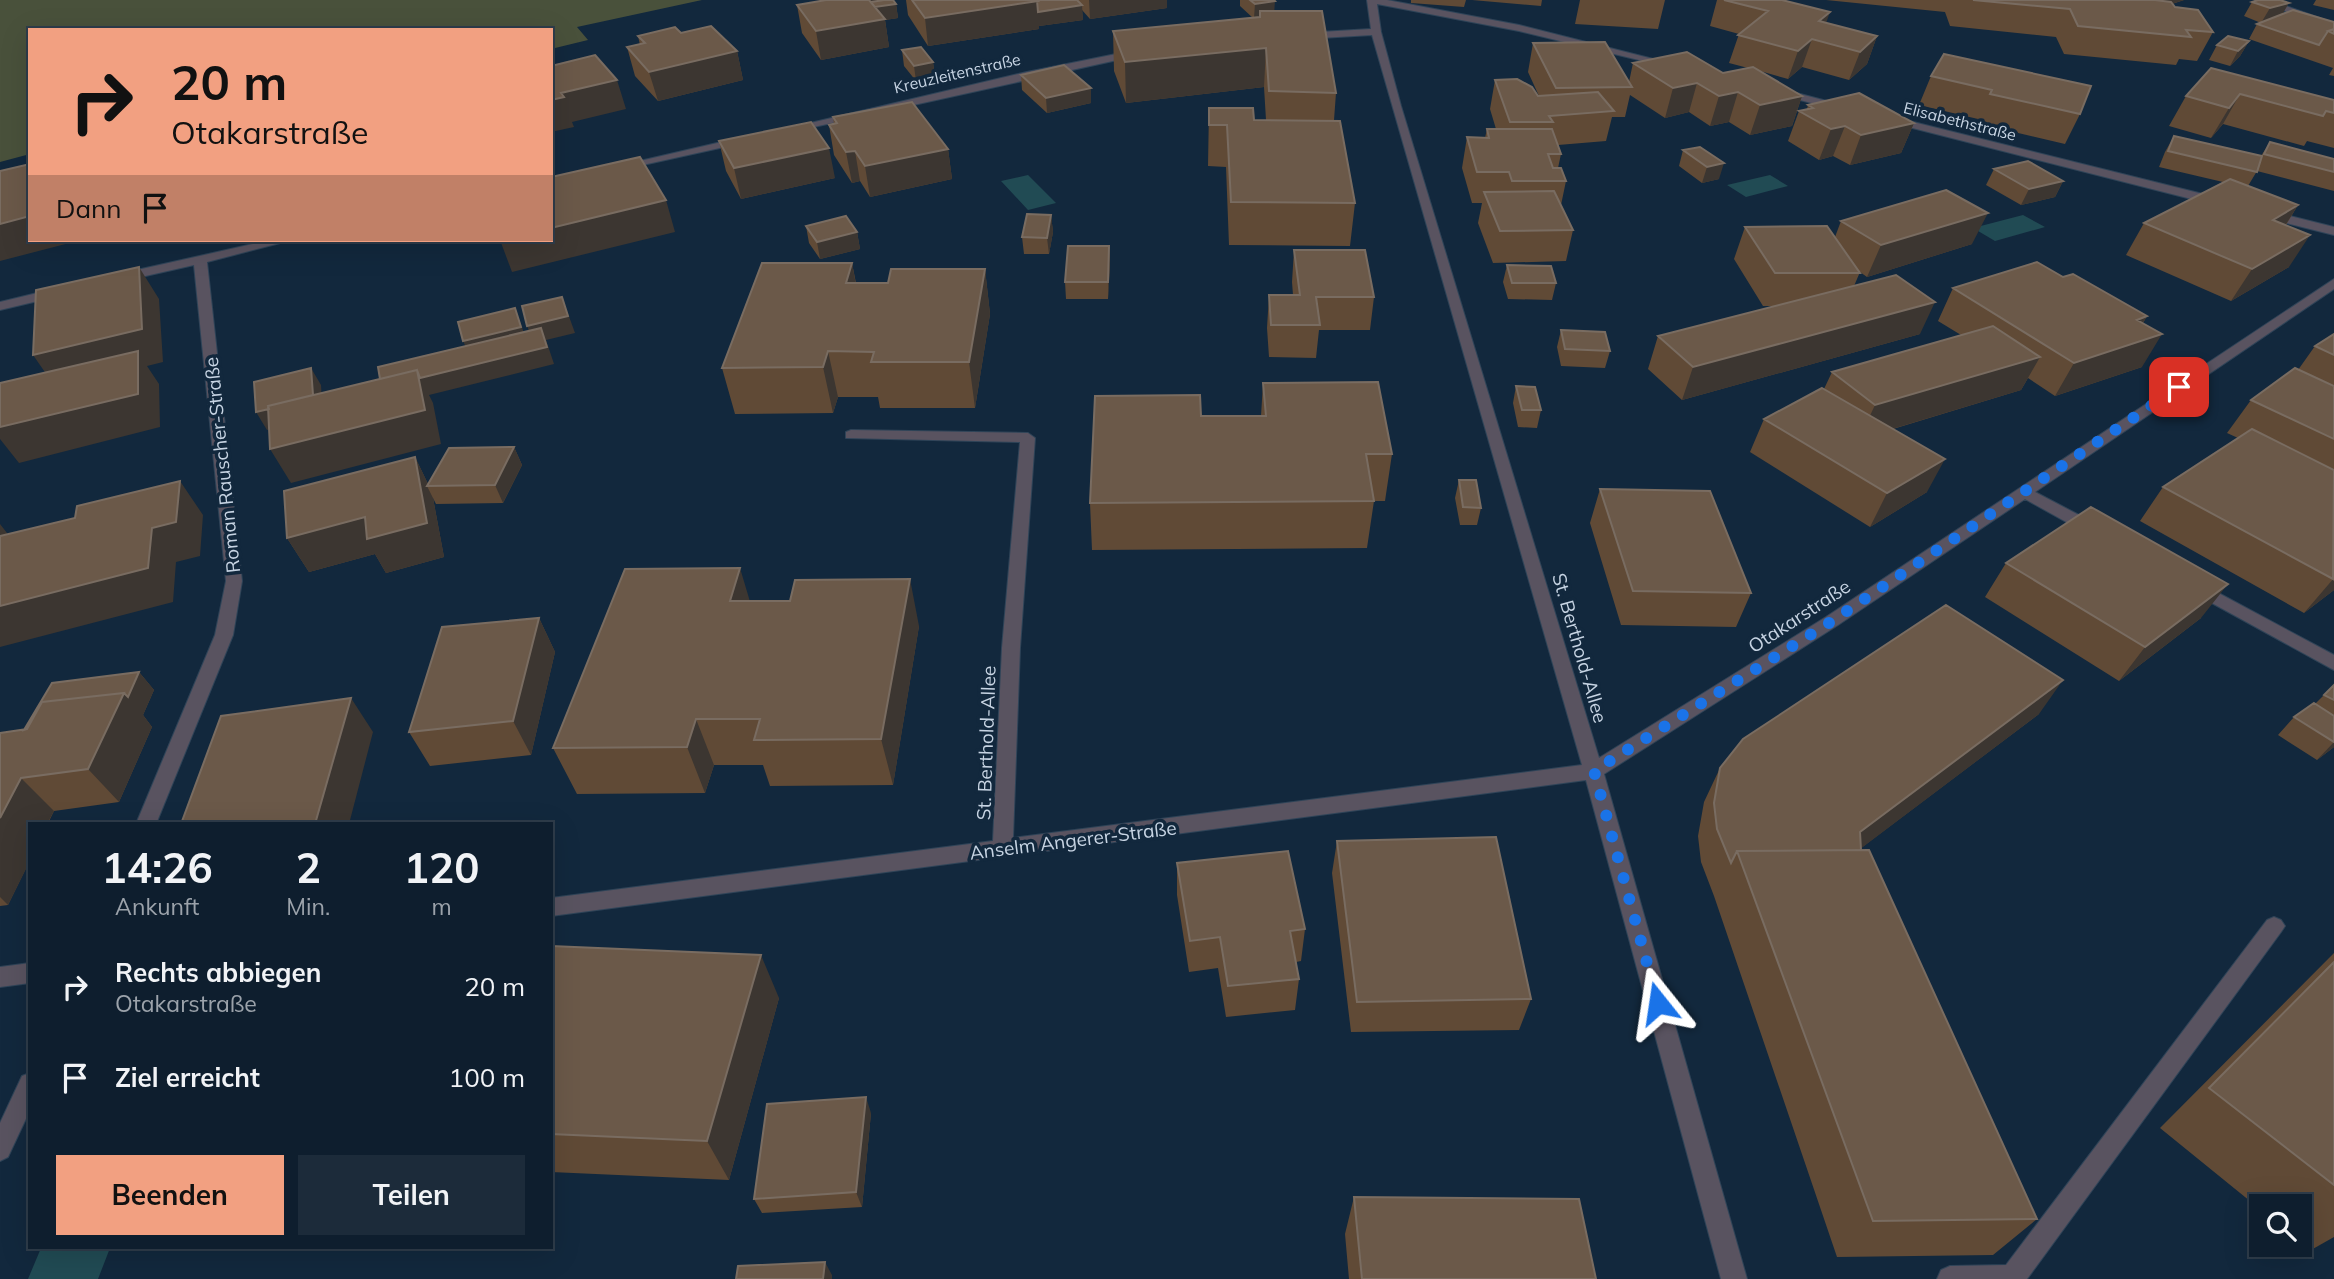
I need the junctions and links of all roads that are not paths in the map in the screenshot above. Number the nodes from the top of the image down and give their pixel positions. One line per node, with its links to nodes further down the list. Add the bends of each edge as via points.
1 (1372, 0): 4 (street, St. Berthold-Allee); 7 (street, via 1519,28)
2 (2260, 0): 3 (street)
3 (2334, 26)
4 (1376, 32): 5 (street); 28 (street, St. Berthold-Allee)
5 (1294, 36)
6 (1153, 51): 11 (street, Kreuzleitenstraße)
7 (1683, 68)
8 (1764, 88): 9 (street)
9 (1859, 112)
10 (1873, 115): 14 (street, Elisabethstraße)
11 (780, 131)
12 (754, 137): 13 (street)
13 (605, 170)
14 (2232, 205)
15 (2257, 212): 16 (street)
16 (2334, 231)
17 (276, 242): 18 (street)
18 (200, 258): 19 (street); 29 (street, Roman Rauscher-Straße, via 234,581 224,635)
19 (107, 281)
20 (2334, 283): 24 (street, Otakarstraße)
21 (67, 290): 22 (street)
22 (0, 306)
23 (851, 435): 30 (street, St. Berthold-Allee, via 1028,439 1011,648)
24 (2024, 492): 25 (street); 28 (street, Otakarstraße, via 1832,621)
25 (2108, 538)
26 (2179, 578): 27 (street)
27 (2334, 663)
28 (1594, 771): 30 (street, Anselm Angerer-Straße); 37 (street, St. Berthold-Allee)
29 (147, 822)
30 (1003, 849): 31 (street, Anselm Angerer-Straße)
31 (553, 906)
32 (2274, 926): 38 (street, via 2012,1279)
33 (28, 973): 34 (street)
34 (0, 977)
35 (28, 1088): 36 (street)
36 (0, 1149)
37 (1734, 1279)
38 (1950, 1279)

